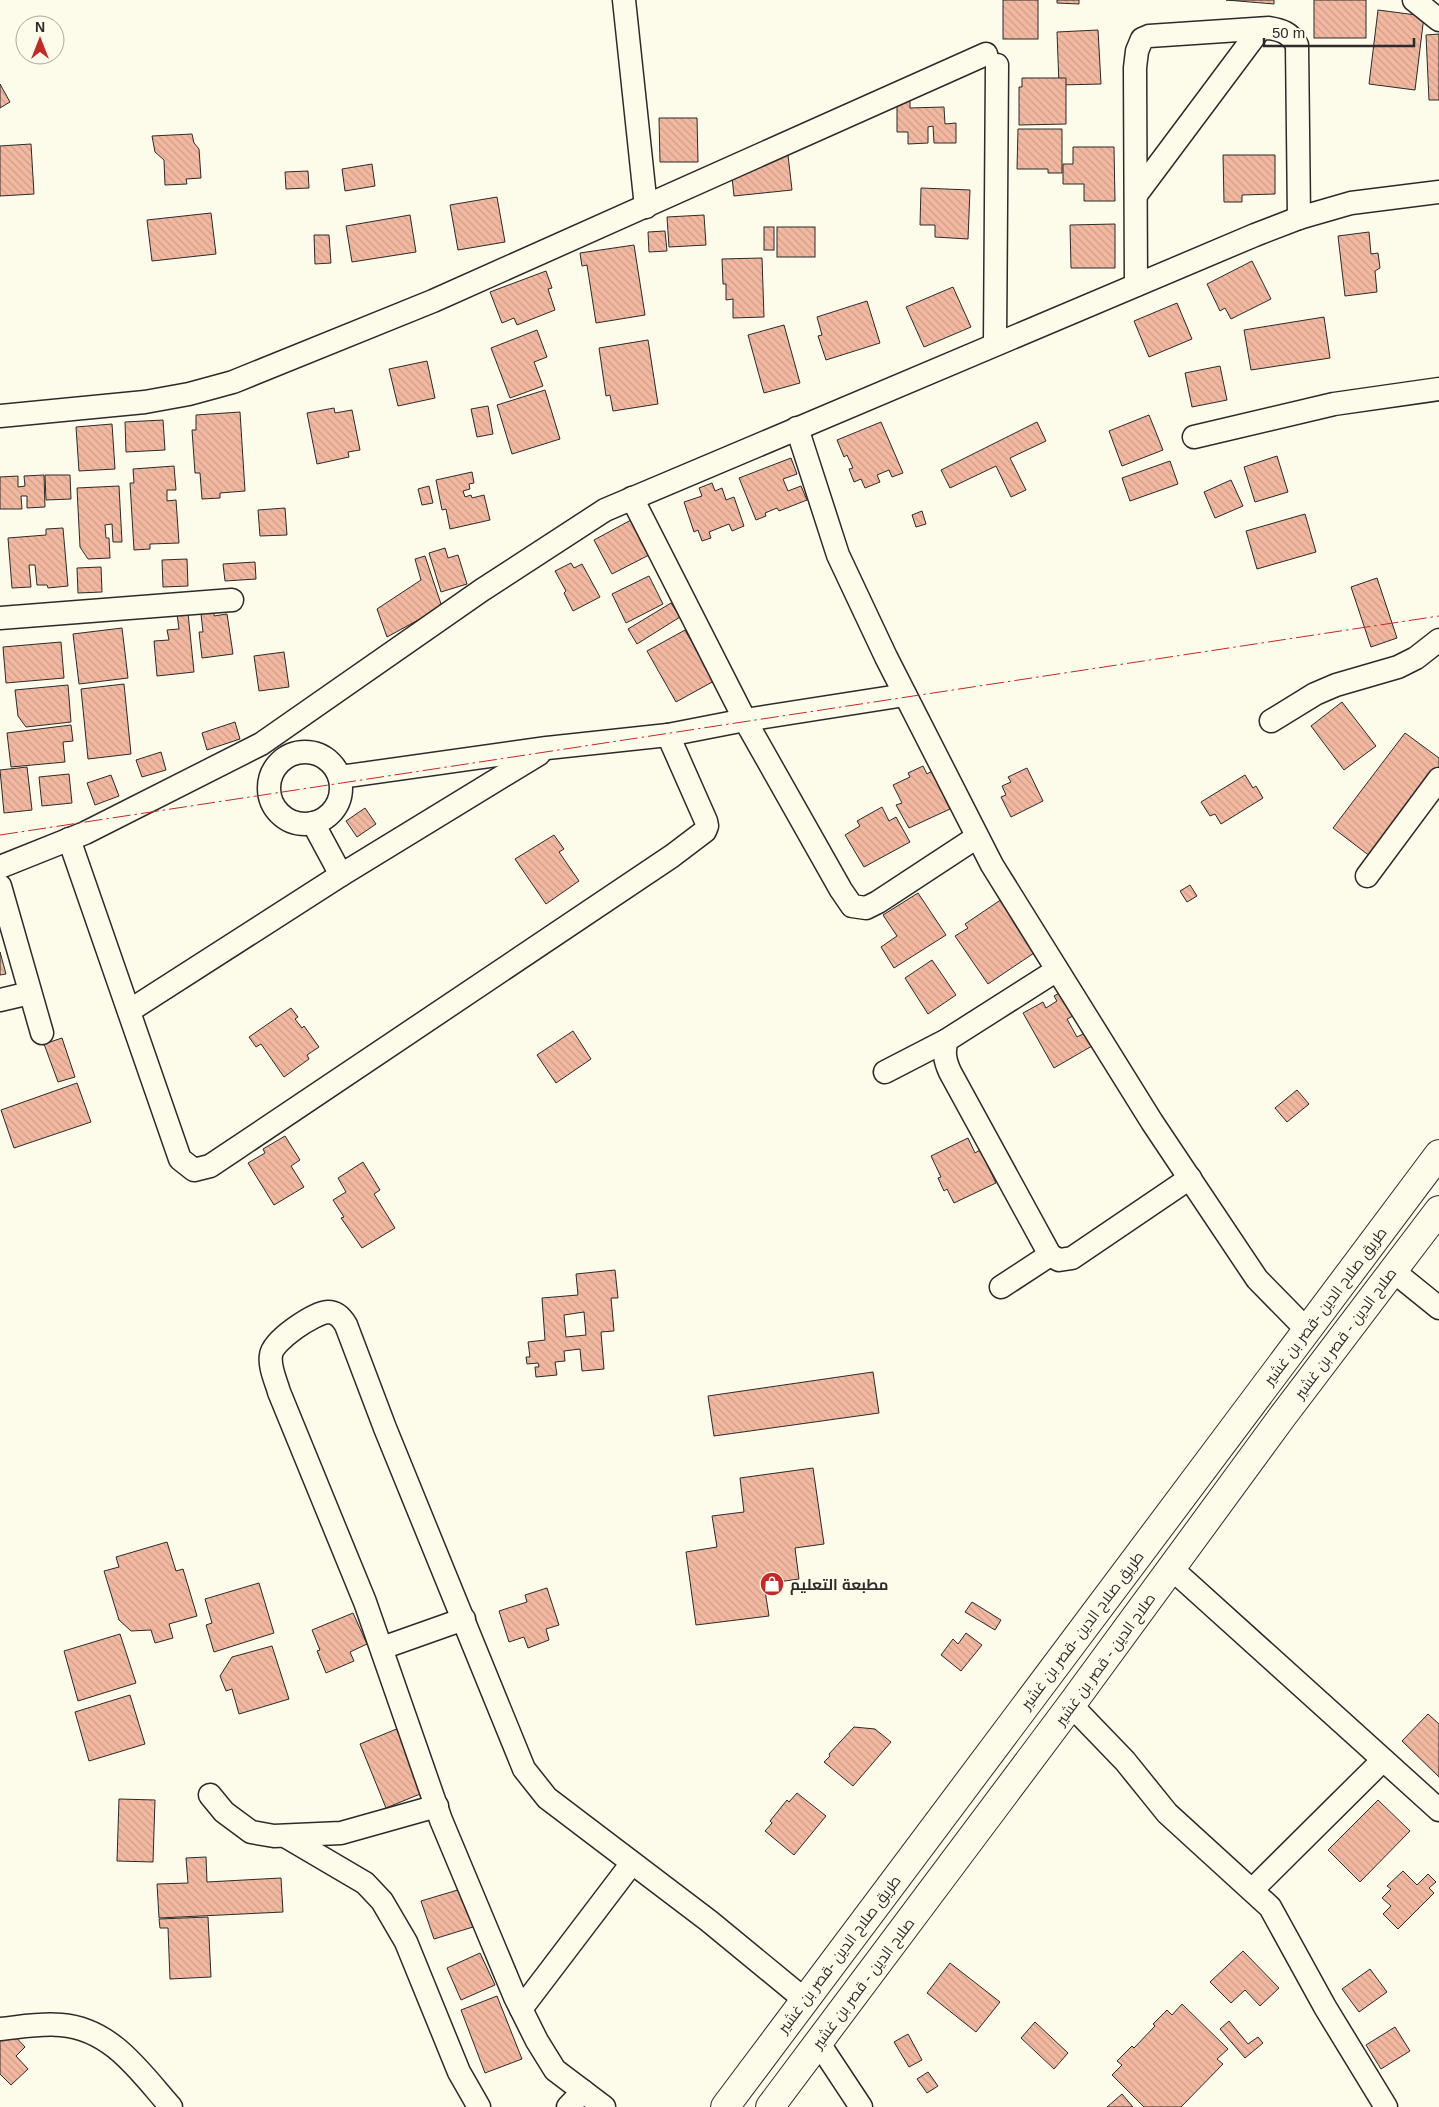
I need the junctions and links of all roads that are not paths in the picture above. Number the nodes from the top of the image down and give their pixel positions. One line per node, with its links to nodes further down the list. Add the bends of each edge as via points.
1 (624, 0): 7 (street)
2 (1414, 0): 3 (street)
3 (1439, 20)
4 (1260, 28): 6 (street); 6 (street, via 1142,39 1135,68); 8 (street, via 1281,30 1291,36 1296,45)
5 (1439, 192): 8 (street, via 1351,203)
6 (1136, 195): 9 (street)
7 (646, 207): 10 (street, via 992,59); 12 (street, via 433,301 233,382 145,402)
8 (1299, 218): 9 (street)
9 (1136, 285): 10 (street)
10 (995, 344): 13 (street)
11 (1439, 389): 14 (street, via 1334,404)
12 (0, 416)
13 (797, 428): 15 (street); 19 (street, via 838,554)
14 (1194, 437)
15 (632, 498): 20 (street); 23 (street, via 605,510 482,590)
16 (232, 600): 17 (street)
17 (0, 618)
18 (1439, 640): 21 (street, via 1398,667 1336,685)
19 (905, 695): 20 (street); 29 (street)
20 (745, 720): 22 (street); 29 (street, via 852,906 866,908 878,902)
21 (1271, 721)
22 (668, 735): 24 (street); 38 (street, via 706,821 705,831 210,1166 194,1170 180,1159)
23 (261, 744): 25 (street); 30 (street)
24 (547, 748): 26 (street); 32 (street)
25 (277, 764): 26 (street, via 293,753 313,752 330,761); 28 (street, via 269,785 274,807 291,821)
26 (340, 777): 28 (street, via 342,792 337,806 327,817)
27 (1439, 780): 33 (street)
28 (313, 823): 32 (street)
29 (977, 837): 35 (street)
30 (69, 839): 31 (street); 38 (street)
31 (0, 867)
32 (341, 875): 38 (street)
33 (1367, 876)
34 (0, 886): 36 (street)
35 (1057, 970): 40 (street); 43 (street)
36 (30, 992): 37 (street); 39 (street)
37 (0, 1000)
38 (129, 1010)
39 (42, 1033)
40 (946, 1040): 41 (street); 45 (street, via 944,1048 950,1072)
41 (885, 1072)
42 (1439, 1154): 49 (highway, طريق صلاح الدين -قصر بن غشير)
43 (1190, 1178): 45 (street, via 1072,1258 1059,1260); 49 (street, via 1257,1279)
44 (1439, 1210): 46 (highway, صلاح الدين - قصر بن غشير)
45 (1050, 1255): 47 (street)
46 (1392, 1270): 48 (street); 50 (highway, صلاح الدين - قصر بن غشير)
47 (1001, 1287)
48 (1439, 1308)
49 (1307, 1330): 61 (highway, طريق صلاح الدين -قصر بن غشير)
50 (1171, 1568): 53 (highway, صلاح الدين - قصر بن غشير); 54 (street)
51 (464, 1619): 52 (street); 52 (street, via 346,1325 342,1317 333,1313 320,1314 280,1339 271,1354 272,1371); 59 (street, via 524,1769 547,1798)
52 (382, 1648): 56 (street)
53 (1071, 1705): 60 (street, via 1125,1761 1167,1813); 64 (highway, صلاح الدين - قصر بن غشير)
54 (1384, 1760): 57 (street); 60 (street)
55 (210, 1795): 58 (street, via 224,1812 251,1832)
56 (437, 1806): 58 (street, via 341,1833); 62 (street)
57 (1439, 1810)
58 (285, 1836): 67 (street, via 365,1883 382,1900 406,1942 459,2072)
59 (632, 1862): 61 (street); 62 (street)
60 (1252, 1890): 73 (street, via 1270,1906 1325,2008)
61 (805, 2000): 70 (highway, طريق صلاح الدين -قصر بن غشير)
62 (521, 2010): 65 (street, via 555,2070)
63 (0, 2028): 66 (street, via 59,2024 100,2035 120,2050)
64 (818, 2042): 71 (highway, صلاح الدين - قصر بن غشير); 72 (street)
65 (583, 2091): 68 (street); 69 (street)
66 (171, 2107)
67 (479, 2107)
68 (568, 2107)
69 (604, 2107)
70 (726, 2107)
71 (770, 2107)
72 (861, 2107)
73 (1386, 2107)

